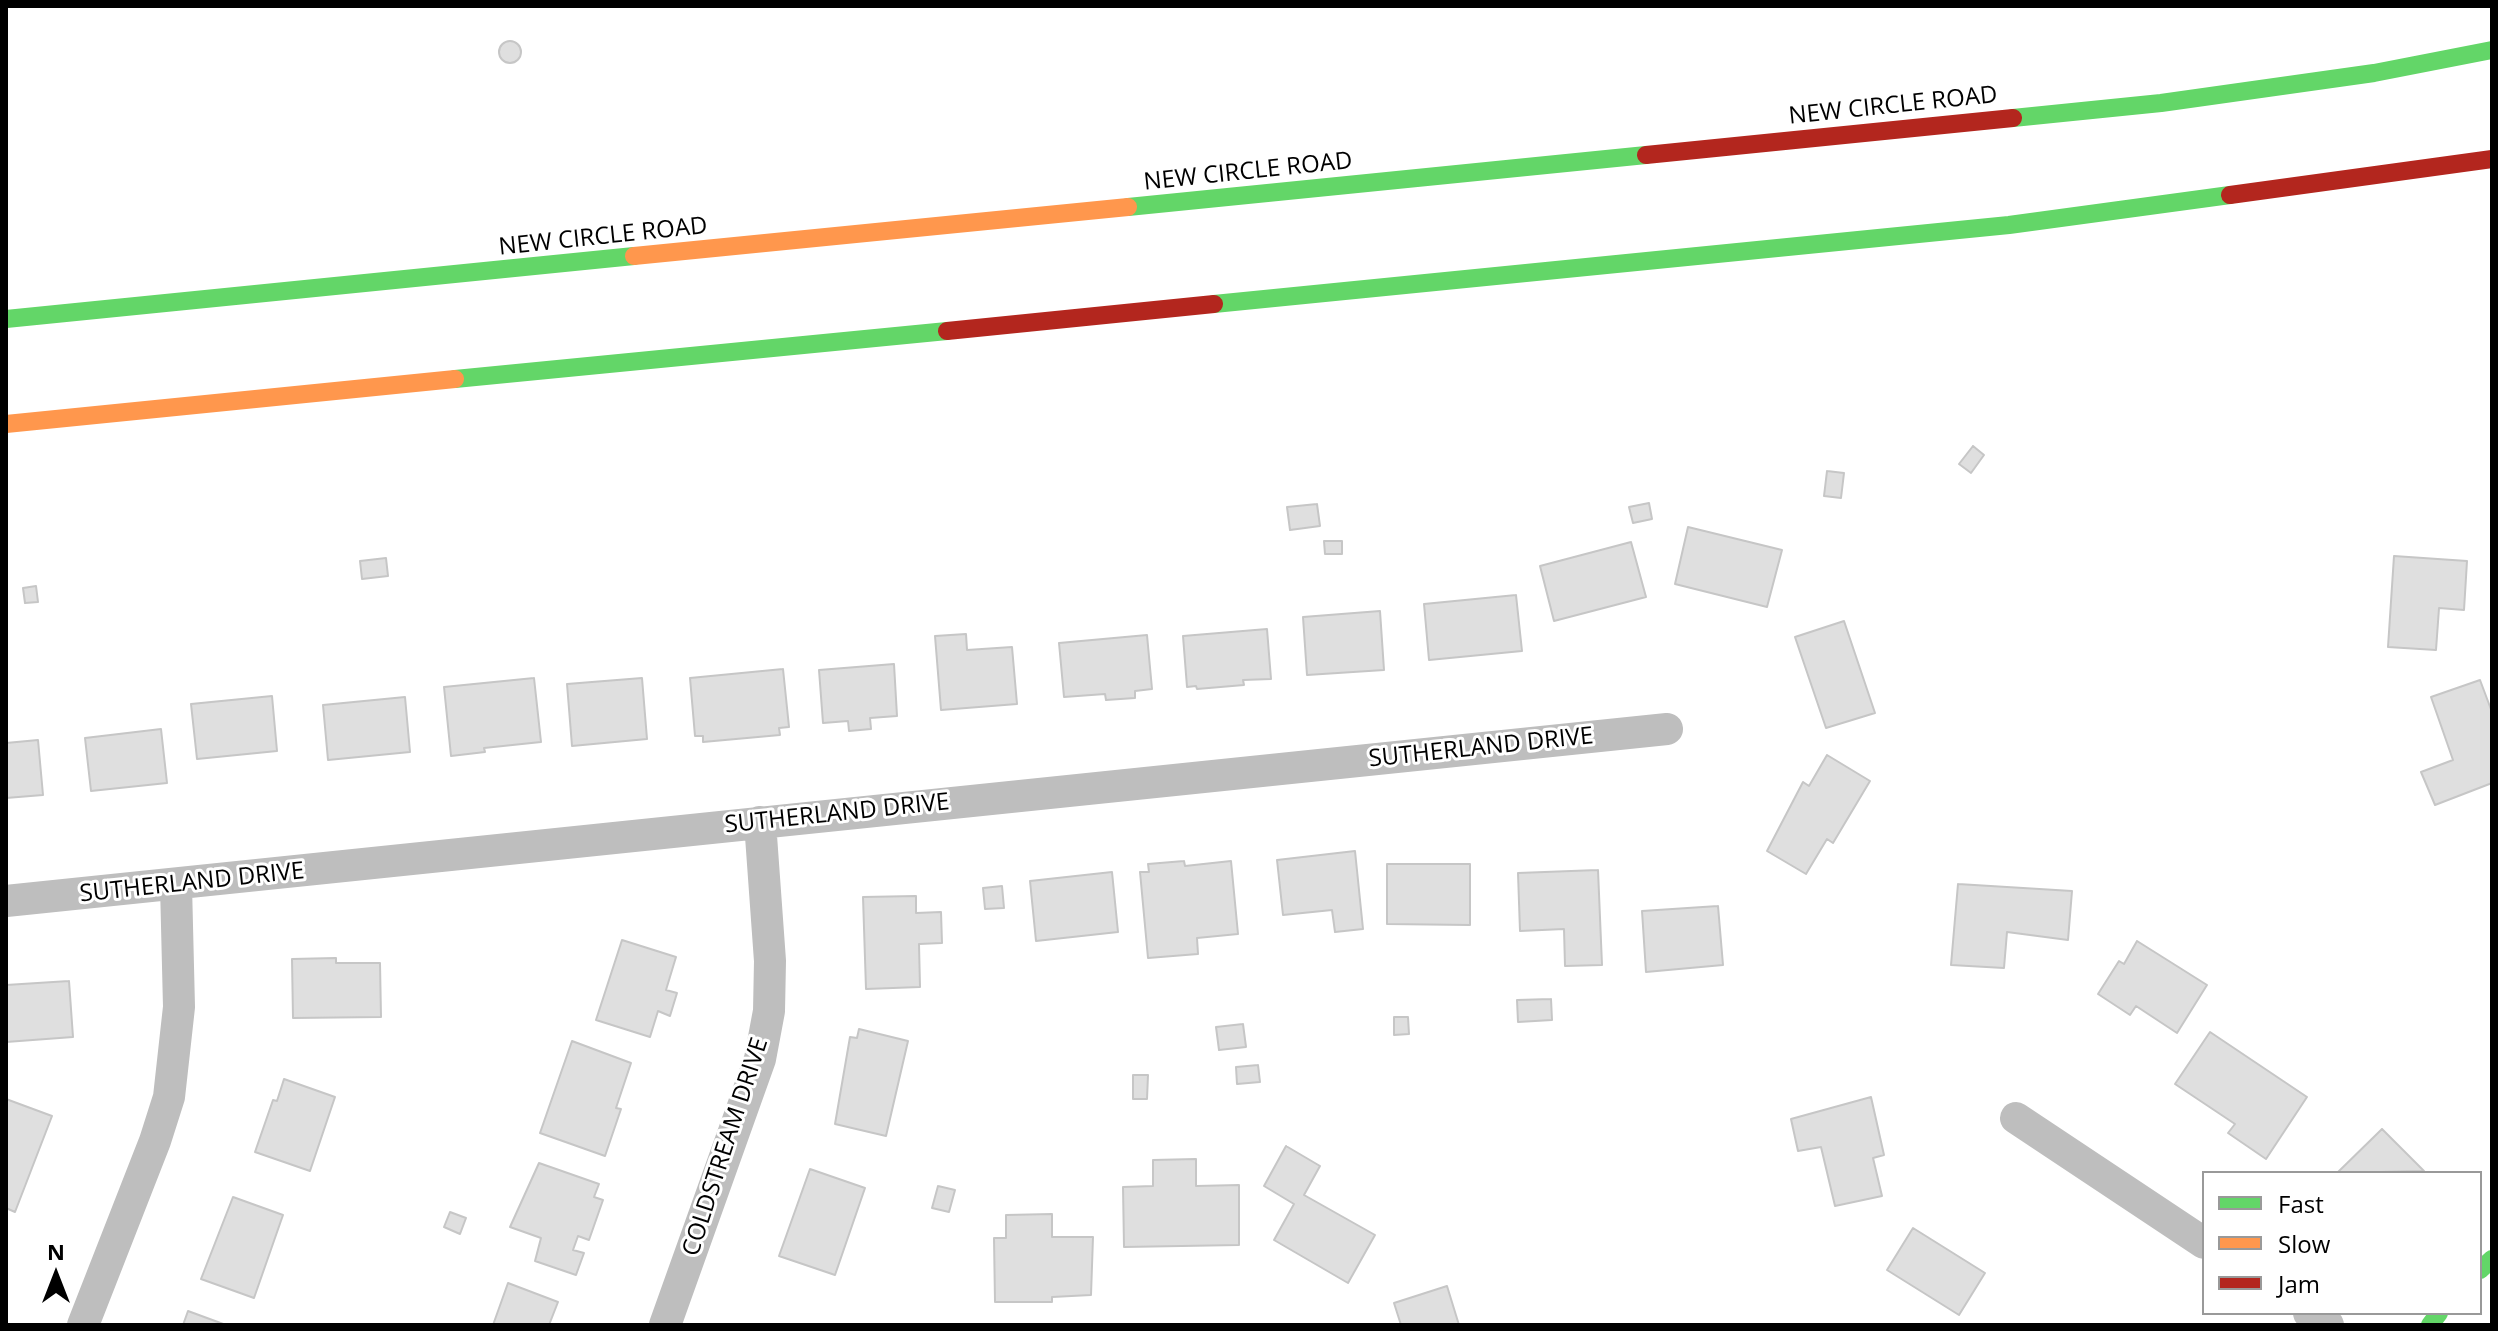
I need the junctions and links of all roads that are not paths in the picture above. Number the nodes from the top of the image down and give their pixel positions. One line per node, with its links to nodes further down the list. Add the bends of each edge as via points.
1 (2492, 50): 3 (main road, NEW CIRCLE ROAD, via 2374,73 2161,103)
2 (2492, 159): 4 (main road, via 2009,225)
3 (6, 319)
4 (6, 424)
5 (1667, 729): 6 (street, SUTHERLAND DRIVE)
6 (760, 822): 7 (street, SUTHERLAND DRIVE); 12 (street, COLDSTREAM DRIVE, via 770,961 769,1011 760,1059)
7 (176, 885): 8 (street, SUTHERLAND DRIVE); 11 (street, via 179,1007 169,1097)
8 (6, 901)
9 (2016, 1118): 10 (street)
10 (2202, 1242)
11 (83, 1325)
12 (665, 1325)

